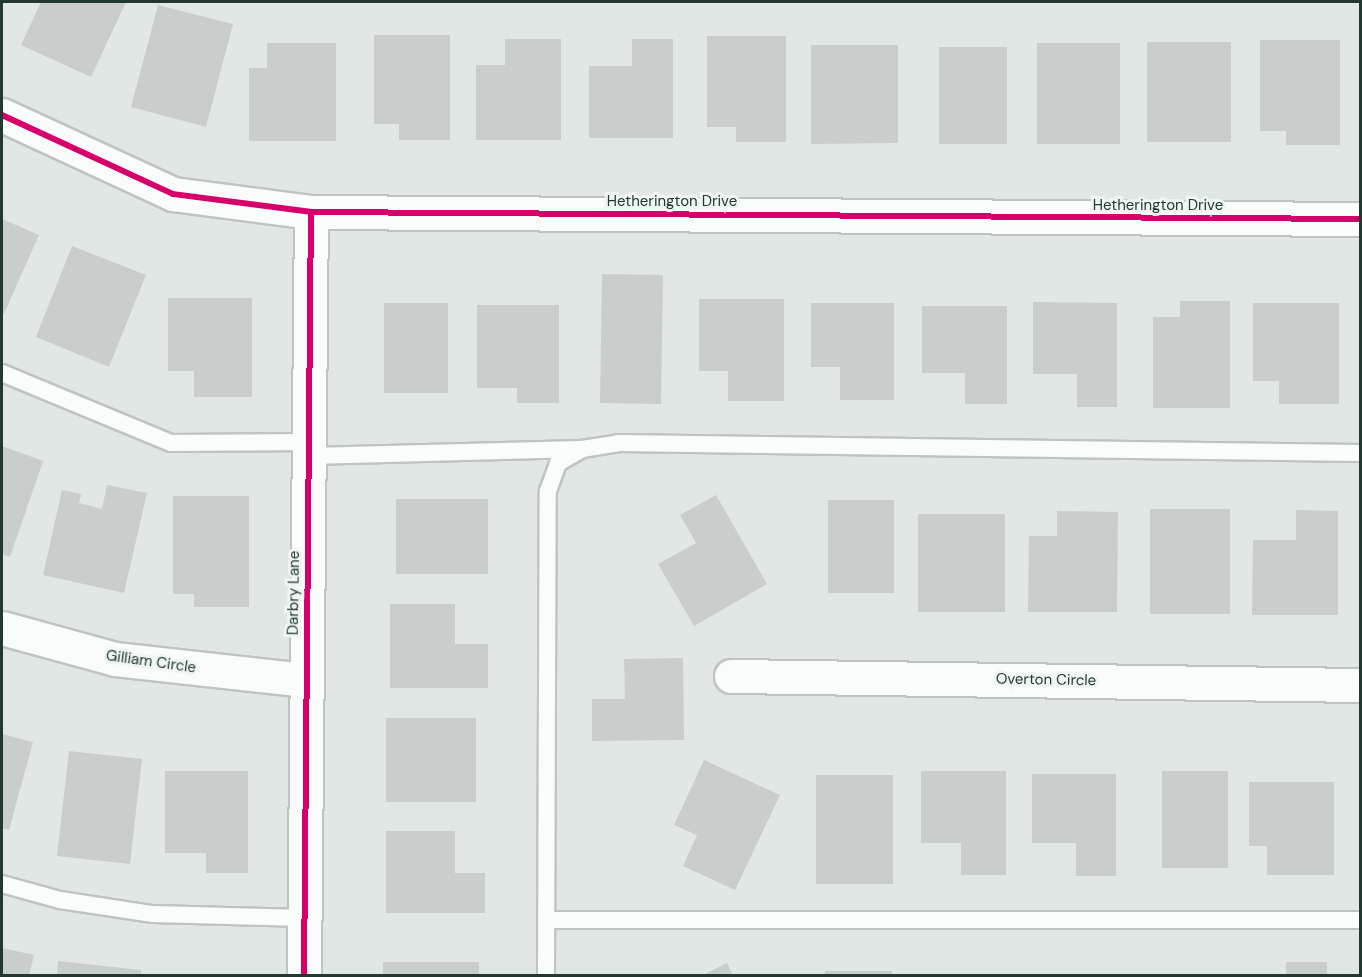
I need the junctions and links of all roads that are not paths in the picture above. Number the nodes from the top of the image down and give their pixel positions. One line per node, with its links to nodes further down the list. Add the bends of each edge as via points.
1 (2, 115): 2 (street, Hetherington Drive, via 173,194)
2 (311, 212): 3 (street, Hetherington Drive); 5 (street, Darbry Lane)
3 (1360, 219)
4 (2, 372): 5 (lane, via 171,443)
5 (308, 449): 6 (lane); 10 (street, Darbry Lane)
6 (582, 449): 7 (lane, via 618,443); 14 (lane, via 558,463 548,491)
7 (1360, 453)
8 (2, 628): 10 (street, Gilliam Circle, via 115,659)
9 (731, 676): 11 (street, Overton Circle)
10 (304, 680): 13 (street, Darbry Lane)
11 (1360, 685)
12 (2, 884): 13 (lane, via 60,900 153,914)
13 (304, 918): 16 (street, Darbry Lane)
14 (546, 920): 15 (lane); 17 (lane)
15 (1360, 920)
16 (304, 975)
17 (546, 975)

